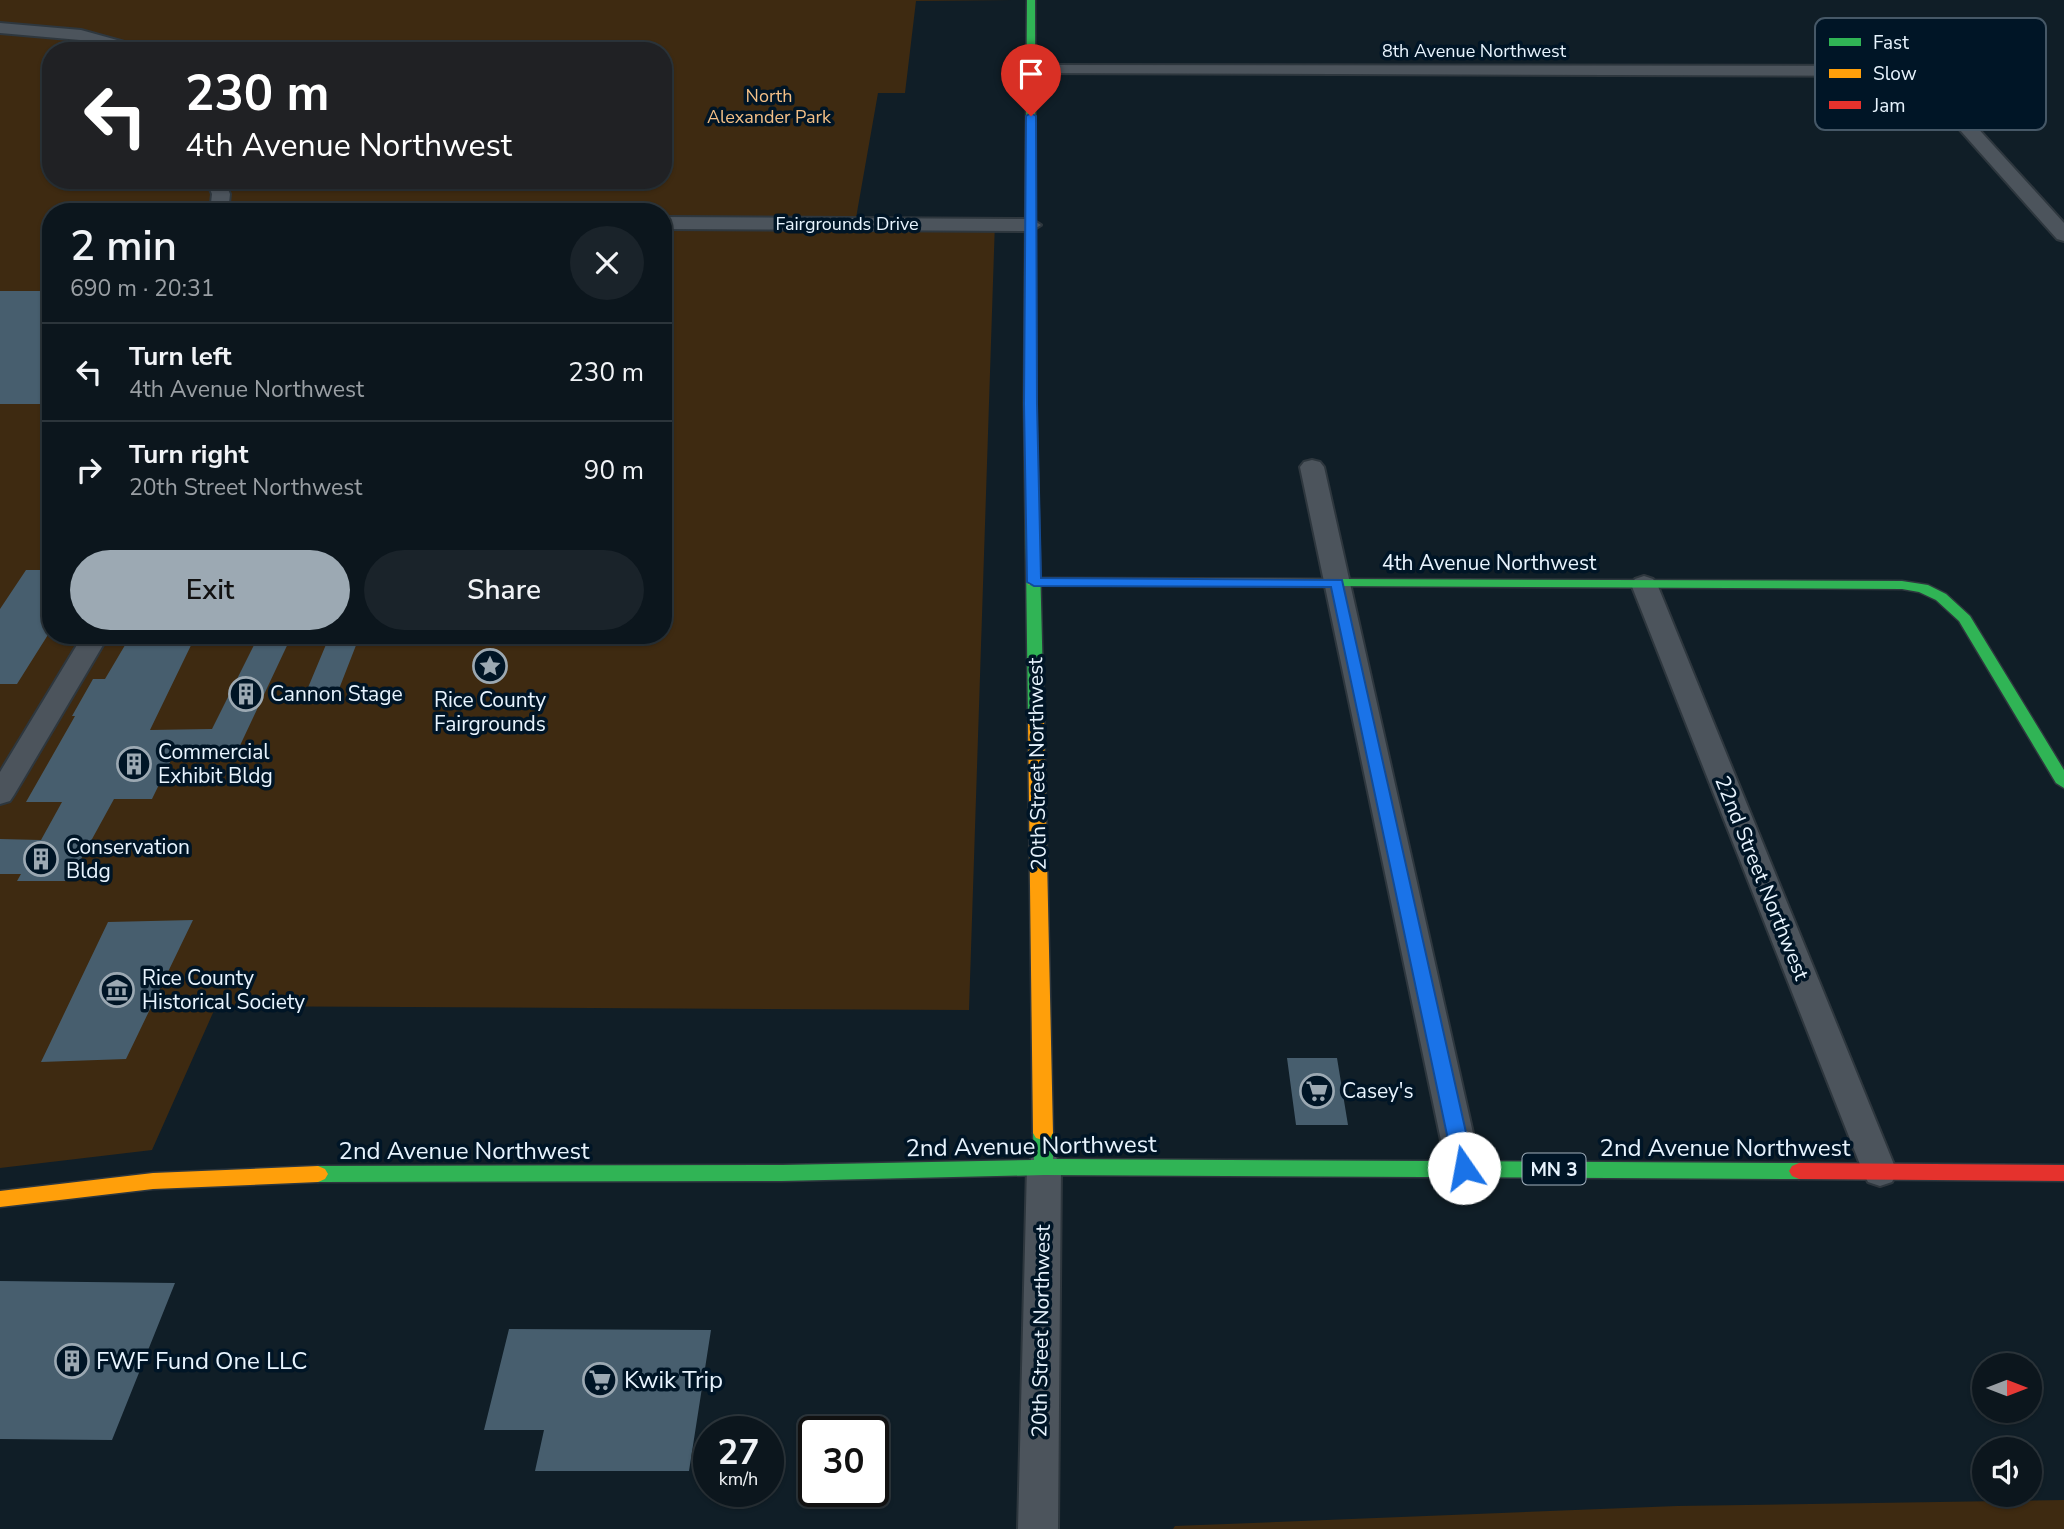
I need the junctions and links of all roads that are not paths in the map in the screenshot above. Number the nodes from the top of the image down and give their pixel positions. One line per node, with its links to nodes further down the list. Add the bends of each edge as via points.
1 (1031, 0): 4 (main road, 20th Street Northwest)
2 (0, 28): 3 (street, via 80,35)
3 (106, 42)
4 (1031, 70): 5 (street, 8th Avenue Northwest); 8 (main road, 20th Street Northwest)
5 (1815, 71)
6 (1970, 130): 9 (street, 8th Avenue Northwest)
7 (672, 223): 8 (street, Fairgrounds Drive)
8 (1031, 225): 11 (main road, 20th Street Northwest)
9 (2064, 235)
10 (1312, 467): 12 (street)
11 (1034, 582): 12 (main road, 4th Avenue Northwest); 17 (main road, 20th Street Northwest)
12 (1337, 583): 13 (main road, 4th Avenue Northwest); 18 (street)
13 (1644, 584): 15 (main road, 4th Avenue Northwest, via 1923,588 1965,619); 19 (street, 22nd Street Northwest)
14 (91, 644): 16 (street)
15 (2064, 783)
16 (0, 795)
17 (1044, 1167): 18 (main road, 2nd Avenue Northwest / MN 3); 21 (main road, 2nd Avenue Northwest, via 258,1175 153,1181); 22 (street, 20th Street Northwest)
18 (1464, 1168): 19 (main road, 2nd Avenue Northwest / MN 3)
19 (1880, 1172): 20 (main road, 2nd Avenue Northwest / MN 3)
20 (2064, 1173)
21 (0, 1199)
22 (1038, 1529)

